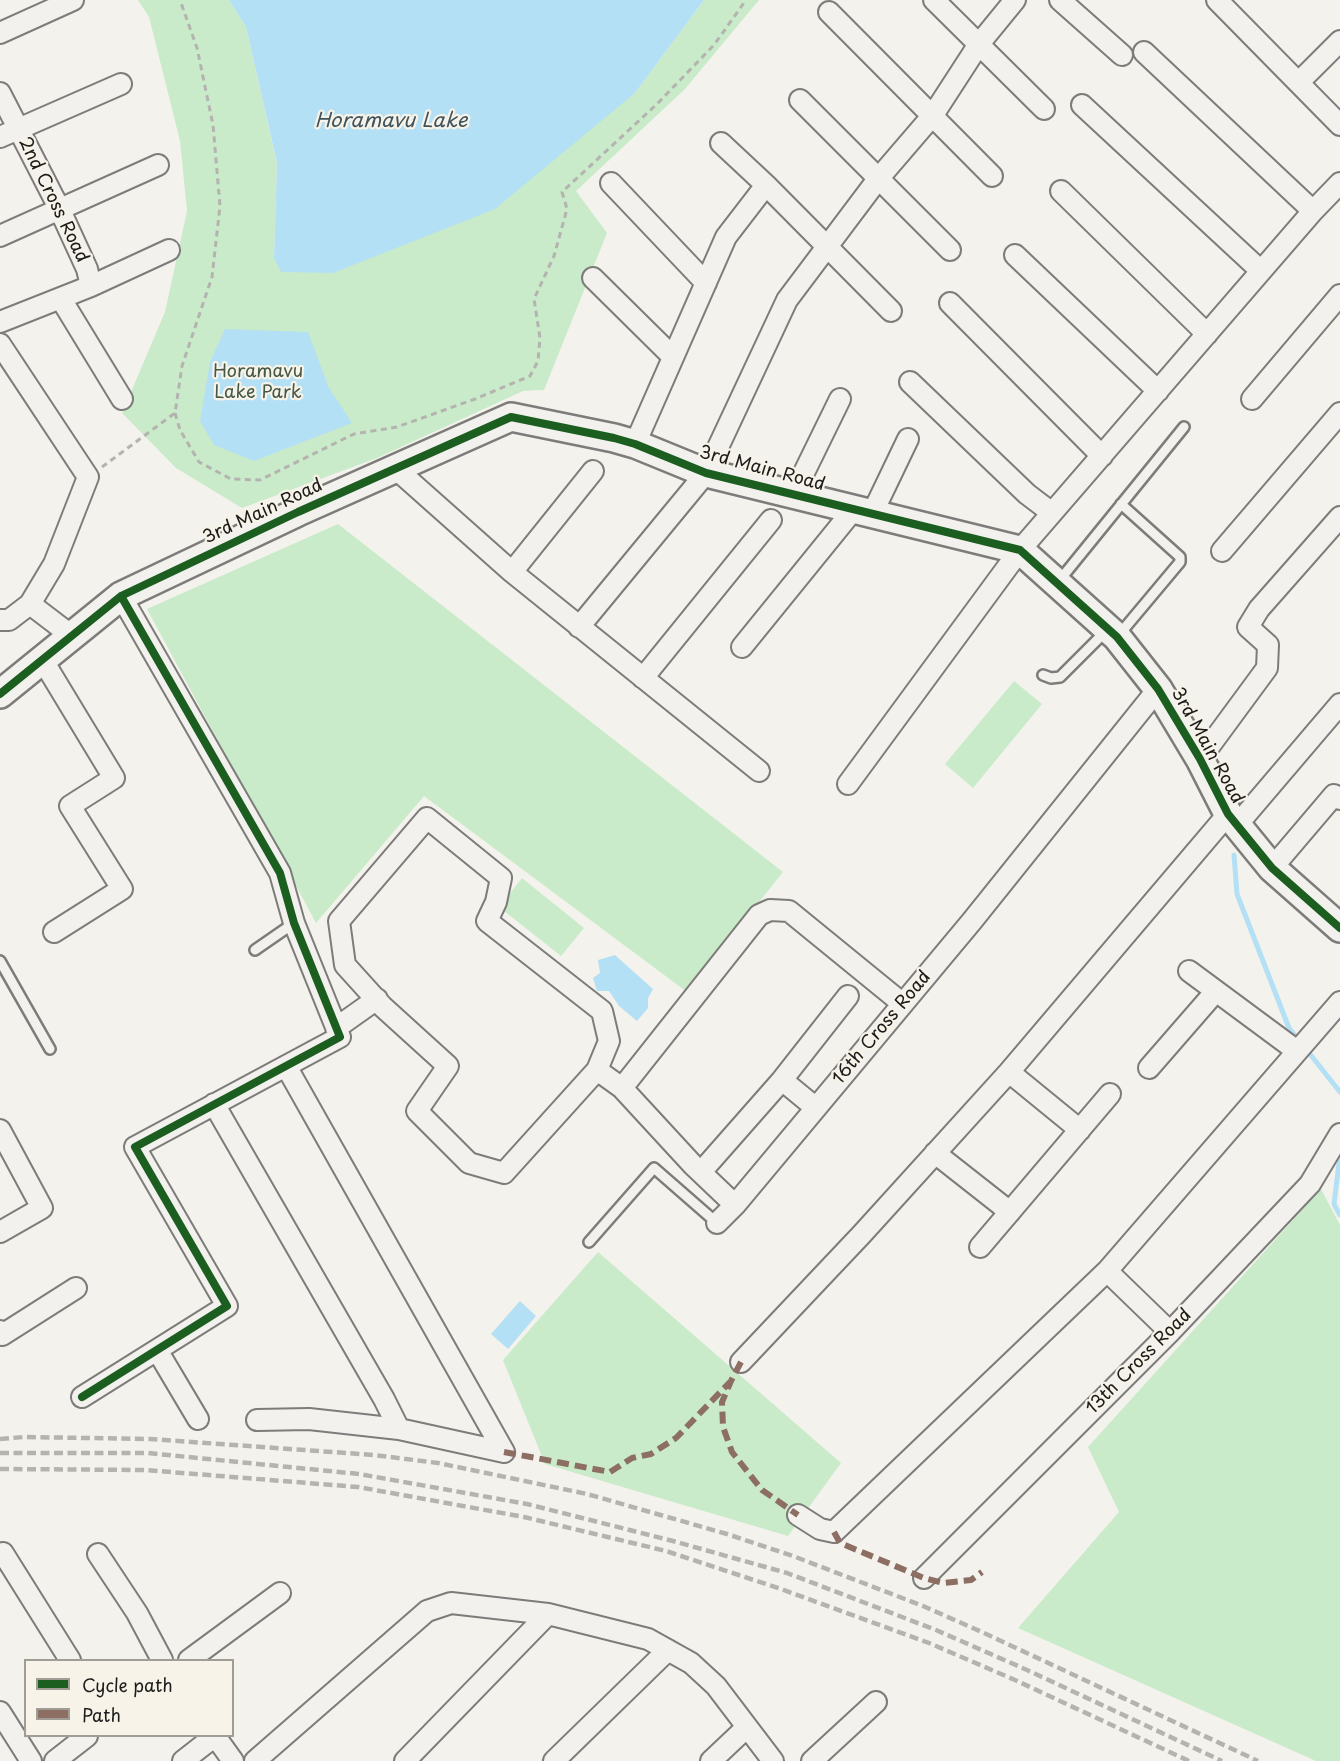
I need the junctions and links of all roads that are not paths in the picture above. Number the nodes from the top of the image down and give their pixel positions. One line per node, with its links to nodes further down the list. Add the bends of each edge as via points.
1 (73, 0): 7 (street)
2 (934, 0): 9 (street)
3 (1015, 0): 9 (street)
4 (1060, 0): 11 (street)
5 (1217, 0): 12 (street)
6 (829, 12): 18 (street)
7 (0, 33)
8 (1340, 41): 12 (street)
9 (979, 44): 17 (street); 18 (street)
10 (1144, 52): 31 (street)
11 (1122, 56)
12 (1299, 82): 19 (street)
13 (121, 84): 20 (street)
14 (0, 93): 20 (street, 2nd Cross Road)
15 (800, 100): 25 (street)
16 (1082, 105): 37 (street)
17 (1044, 110)
18 (933, 115): 24 (street); 25 (street)
19 (1340, 125)
20 (18, 128): 21 (street); 30 (street, 2nd Cross Road)
21 (0, 137)
22 (721, 143): 28 (street)
23 (158, 165): 30 (street)
24 (992, 176)
25 (878, 179): 33 (street); 35 (street)
26 (611, 183): 39 (street)
27 (1340, 183): 31 (street)
28 (766, 185): 33 (street); 39 (street, via 726,237)
29 (1061, 191): 46 (street)
30 (59, 208): 32 (street); 40 (street, 2nd Cross Road)
31 (1313, 211): 37 (street)
32 (0, 236)
33 (827, 248): 44 (street); 61 (street, via 788,300)
34 (169, 250): 40 (street)
35 (950, 250)
36 (1015, 255): 50 (street)
37 (1261, 271): 46 (street)
38 (594, 278): 48 (street)
39 (706, 283): 48 (street)
40 (91, 286): 42 (street, 2nd Cross Road)
41 (1340, 295): 53 (street)
42 (61, 299): 45 (street, 2nd Cross Road); 51 (street)
43 (950, 303): 58 (street)
44 (891, 311)
45 (0, 322)
46 (1207, 333): 50 (street)
47 (0, 344): 73 (street, via 88,477 54,564)
48 (673, 357): 57 (street)
49 (910, 382): 65 (street)
50 (1158, 391): 58 (street)
51 (123, 399)
52 (840, 399): 62 (street)
53 (1252, 399)
54 (1340, 413): 69 (street)
55 (1184, 428): 63 (lane)
56 (908, 439): 64 (street)
57 (635, 444): 59 (street, 3rd Main Road, via 511,417); 61 (street, 3rd Main Road)
58 (1102, 456): 65 (street)
59 (395, 468): 70 (street); 72 (street, 3rd Main Road)
60 (593, 471): 70 (street)
61 (706, 473): 62 (street, 3rd Main Road); 75 (street)
62 (794, 493): 64 (street, 3rd Main Road)
63 (1121, 504): 71 (lane); 76 (lane, via 1178,554 1180,562)
64 (863, 511): 68 (street, 3rd Main Road); 78 (street)
65 (1052, 513): 68 (street)
66 (1340, 517): 85 (street, via 1259,609 1248,627 1268,645 1267,668)
67 (771, 520): 81 (street)
68 (1020, 550): 71 (street, 3rd Main Road); 87 (street)
69 (1222, 551)
70 (512, 572): 75 (street)
71 (1057, 583): 76 (street, 3rd Main Road)
72 (121, 596): 77 (street, 3rd Main Road); 91 (street, via 280,873)
73 (30, 604): 74 (street, via 9,620); 77 (street)
74 (0, 620)
75 (579, 627): 81 (street)
76 (1112, 633): 80 (lane, via 1060,677); 82 (street, 3rd Main Road)
77 (72, 636): 79 (street, 3rd Main Road)
78 (742, 647)
79 (42, 659): 83 (street, 3rd Main Road); 93 (street, via 114,778 70,806 122,889)
80 (1043, 675)
81 (643, 678): 86 (street)
82 (1158, 689): 85 (street, 3rd Main Road); 101 (street, 16th Cross Road)
83 (0, 694)
84 (1340, 704): 89 (street)
85 (1200, 759): 89 (street, 3rd Main Road)
86 (759, 771)
87 (848, 784)
88 (1340, 799): 90 (street, via 1335,795)
89 (1232, 819): 90 (street, 3rd Main Road); 108 (street)
90 (1272, 868): 92 (street, 3rd Main Road)
91 (294, 923): 94 (lane); 102 (street)
92 (1340, 928)
93 (54, 932)
94 (255, 950)
95 (0, 961): 104 (lane)
96 (1189, 971): 97 (street)
97 (1216, 991): 103 (street); 106 (street)
98 (848, 996): 109 (street)
99 (377, 999): 102 (street); 107 (street, via 448,1066 417,1111 469,1163 504,1173); 107 (street, via 345,965 339,921 427,818 501,878 487,921 602,1011 609,1041)
100 (1340, 1002): 103 (street)
101 (903, 1004): 110 (street, via 789,911 770,910 759,915); 113 (street, 16th Cross Road)
102 (336, 1028): 105 (street, via 339,1037)
103 (1303, 1043): 125 (street)
104 (50, 1049)
105 (286, 1066): 112 (street); 134 (street, via 504,1452)
106 (1149, 1068)
107 (597, 1070): 110 (street)
108 (1008, 1072): 115 (street); 117 (street)
109 (782, 1080): 113 (street); 118 (street)
110 (622, 1088): 118 (street)
111 (1110, 1094): 115 (street)
112 (214, 1104): 129 (street, via 135,1147 227,1306); 134 (street)
113 (816, 1108): 119 (street, 16th Cross Road)
114 (0, 1130): 122 (street, via 42,1208)
115 (1080, 1130): 120 (street)
116 (1340, 1134): 128 (street, 13th Cross Road, via 1310,1184)
117 (935, 1153): 120 (street); 130 (street)
118 (701, 1172): 119 (street)
119 (735, 1205): 121 (street, 16th Cross Road)
120 (1010, 1212): 124 (street)
121 (717, 1223): 123 (lane, 16th Cross Road, via 654,1168)
122 (0, 1232)
123 (589, 1242)
124 (980, 1247)
125 (1107, 1271): 128 (street); 135 (street, via 834,1532 820,1529)
126 (76, 1287): 127 (street, via 2,1335)
127 (0, 1331)
128 (1170, 1332): 138 (street, 13th Cross Road)
129 (157, 1350): 131 (street); 132 (street)
130 (741, 1362)
131 (82, 1397)
132 (198, 1419)
133 (257, 1420): 134 (street, via 309,1419)
134 (399, 1429)
135 (798, 1515)
136 (3, 1553): 142 (street)
137 (98, 1554): 143 (street)
138 (924, 1578)
139 (280, 1593): 144 (street)
140 (548, 1614): 141 (street, via 648,1639); 155 (street, via 451,1603 427,1611); 156 (street)
141 (668, 1650): 147 (street, via 692,1663 716,1686); 157 (street)
142 (69, 1659)
143 (161, 1659)
144 (190, 1659)
145 (876, 1702): 160 (street)
146 (0, 1712): 151 (street)
147 (747, 1727): 158 (street); 159 (street)
148 (86, 1737): 152 (street)
149 (214, 1737): 153 (street)
150 (216, 1737): 154 (street)
151 (31, 1761)
152 (55, 1761)
153 (183, 1761)
154 (233, 1761)
155 (255, 1761)
156 (405, 1761)
157 (554, 1761)
158 (711, 1761)
159 (773, 1761)
160 (812, 1761)

